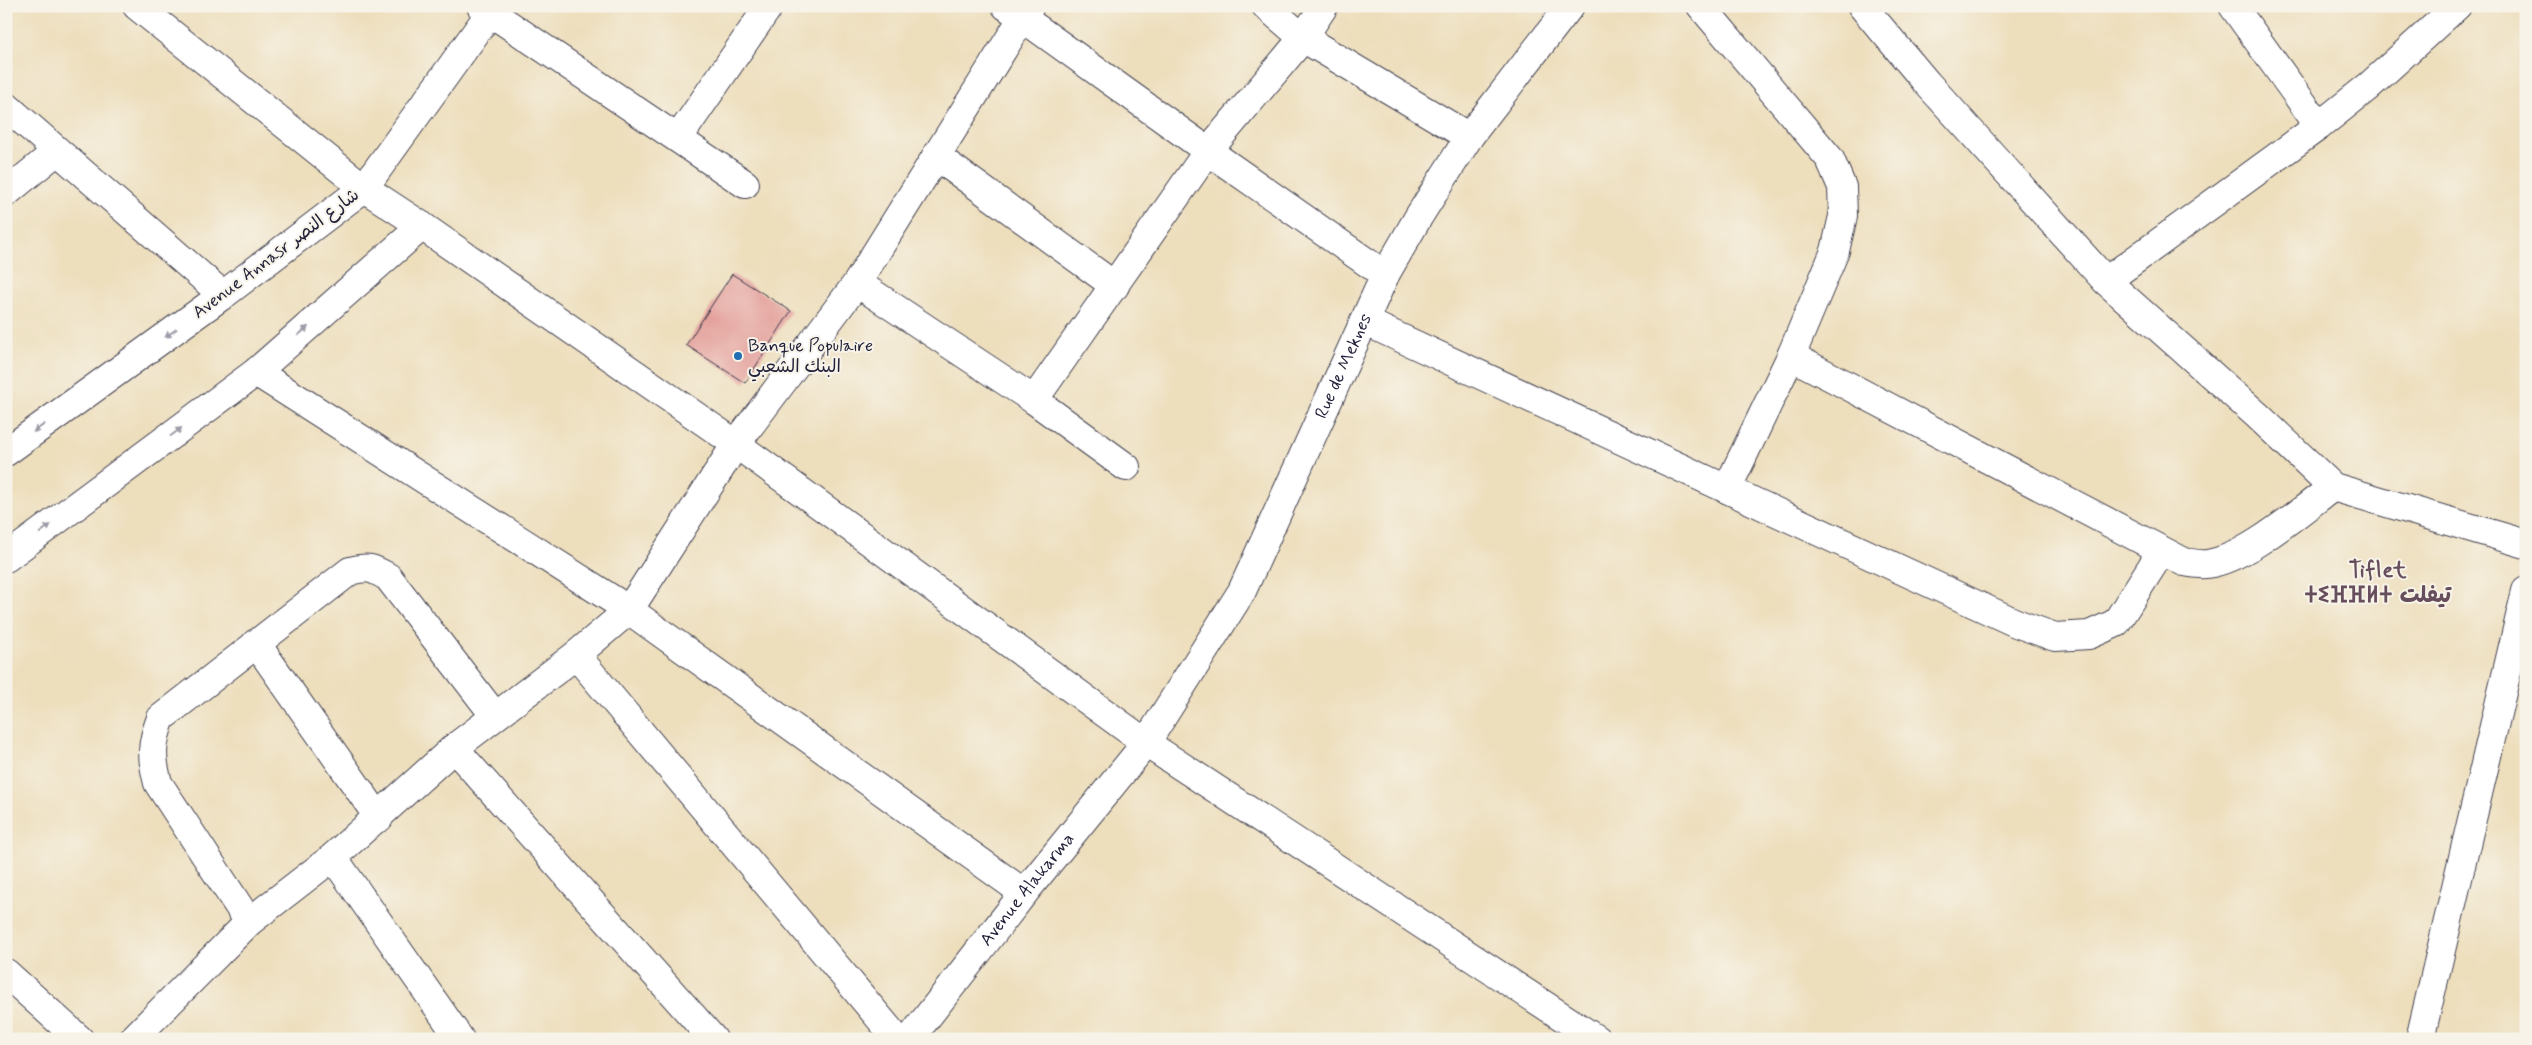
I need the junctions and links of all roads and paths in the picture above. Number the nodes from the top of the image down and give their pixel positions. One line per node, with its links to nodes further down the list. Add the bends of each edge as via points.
1 (138, 6): 21 (street)
2 (769, 6): 15 (street)
3 (1266, 6): 12 (street)
4 (1324, 6): 12 (street)
5 (1570, 6): 16 (street, Rue de Meknes)
6 (1701, 6): 30 (street, via 1830,159 1842,187 1842,216 1835,250)
7 (1862, 6): 25 (street)
8 (2233, 6): 14 (street)
9 (489, 9): 15 (street); 21 (street, Avenue Annasr شارع النصر)
10 (2449, 9): 14 (street, via 2369,86)
11 (1019, 10): 18 (street); 19 (street)
12 (1303, 38): 16 (street); 18 (street)
13 (6, 106): 17 (street)
14 (2319, 126): 25 (street)
15 (679, 137): 20 (street)
16 (1469, 137): 24 (street, Rue de Meknes)
17 (57, 151): 22 (street); 28 (street)
18 (1208, 151): 24 (street); 27 (street)
19 (936, 156): 26 (street); 27 (street)
20 (745, 184)
21 (364, 188): 23 (street); 28 (street, Avenue Annasr شارع النصر)
22 (6, 193)
23 (422, 226): 31 (street, one-way to 23); 33 (street)
24 (1385, 275): 29 (street, Rue de Meknes)
25 (2106, 281): 36 (street)
26 (856, 283): 32 (street); 33 (street)
27 (1115, 286): 32 (street)
28 (223, 296): 34 (street, Avenue Annasr شارع النصر, one-way to 34)
29 (1364, 321): 37 (street); 46 (street, Rue de Meknes, via 1242,591)
30 (1791, 356): 37 (street); 39 (street)
31 (256, 372): 40 (street, one-way to 31); 42 (street)
32 (1034, 400): 35 (street)
33 (736, 444): 42 (street); 46 (street)
34 (6, 452)
35 (1126, 467)
36 (2333, 487): 38 (street); 39 (street, via 2257,542 2228,558 2207,564 2184,562)
37 (1727, 489): 39 (street, via 2016,623 2055,637 2089,635 2116,623)
38 (2526, 544)
39 (2161, 552)
40 (6, 558)
41 (2526, 591): 60 (street)
42 (628, 610): 44 (street); 50 (street)
43 (256, 643): 45 (street, via 350,571 373,568 388,577); 48 (street); 51 (street, via 161,718 153,739 152,762 158,783)
44 (576, 655): 45 (street); 57 (street)
45 (495, 716): 47 (street)
46 (1146, 743): 50 (street, Avenue Alakarma); 59 (street)
47 (454, 748): 48 (street); 56 (street)
48 (379, 818): 49 (street)
49 (333, 857): 51 (street); 55 (street)
50 (1024, 893): 58 (street, Avenue Alakarma)
51 (250, 922): 53 (street)
52 (6, 973): 54 (street)
53 (150, 1033)
54 (79, 1039)
55 (460, 1039)
56 (713, 1039)
57 (897, 1039)
58 (910, 1039)
59 (1596, 1039)
60 (2420, 1039)

